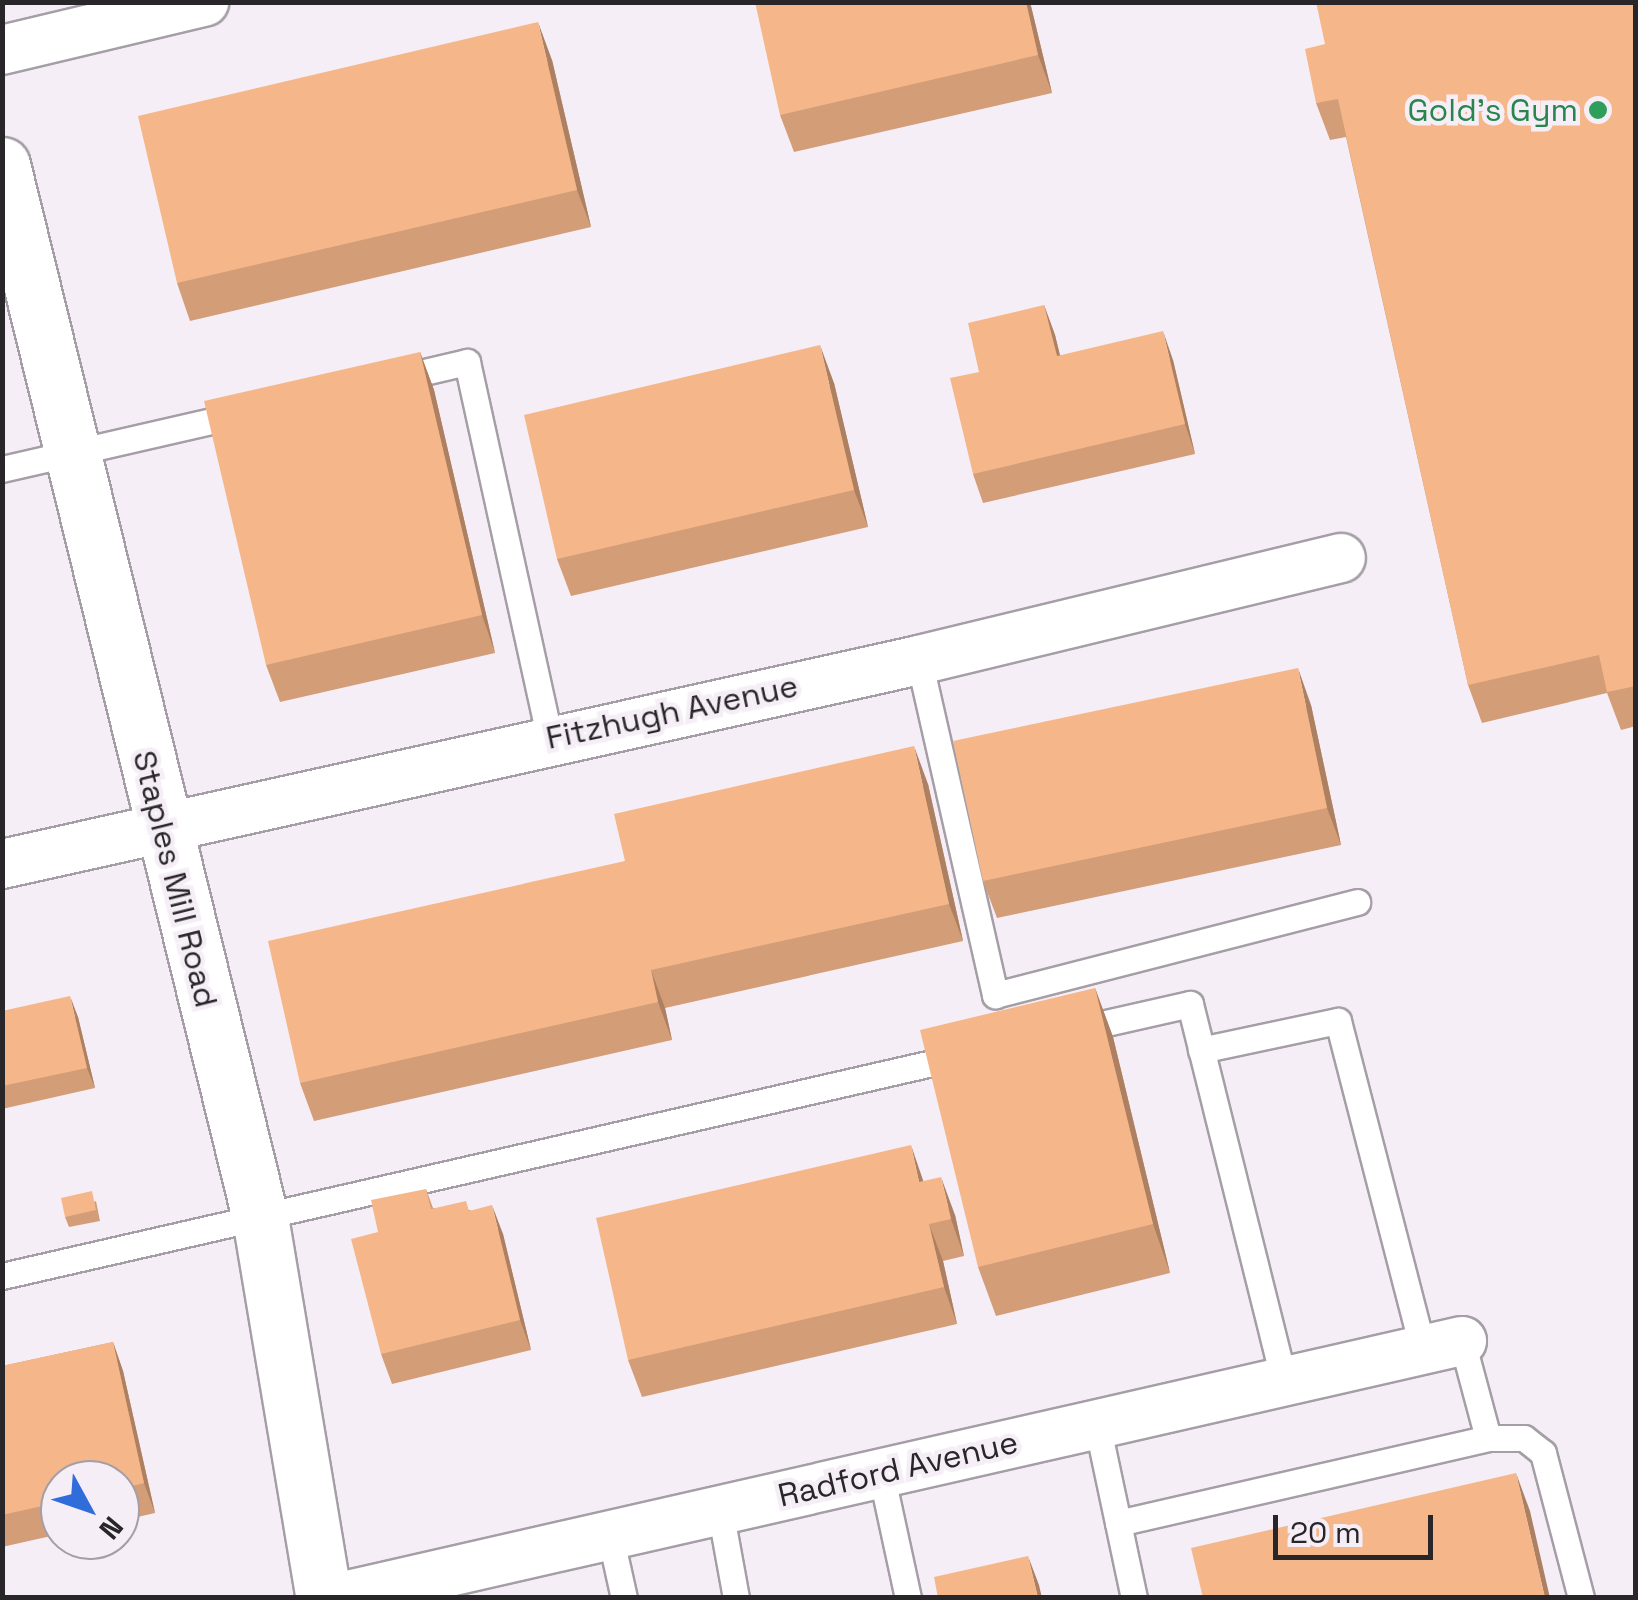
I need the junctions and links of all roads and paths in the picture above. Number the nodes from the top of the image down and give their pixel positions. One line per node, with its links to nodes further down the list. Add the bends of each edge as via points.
1 (204, 2): 2 (street)
2 (2, 50)
3 (2, 165): 6 (street, Staples Mill Road)
4 (373, 384): 10 (lane, via 468,362)
5 (260, 410): 6 (lane)
6 (71, 453): 7 (lane); 11 (street, Staples Mill Road)
7 (2, 469)
8 (1342, 558): 9 (street, Fitzhugh Avenue)
9 (919, 660): 10 (street, Fitzhugh Avenue); 13 (lane, via 995,995)
10 (550, 738): 11 (street, Fitzhugh Avenue)
11 (162, 827): 12 (street, Fitzhugh Avenue); 17 (street, Staples Mill Road)
12 (2, 864)
13 (1357, 902)
14 (1054, 1035): 15 (lane, via 1190,1004)
15 (1200, 1050): 19 (lane, via 1338,1021); 20 (lane)
16 (976, 1053): 17 (lane)
17 (260, 1217): 18 (lane); 27 (street, Staples Mill Road)
18 (2, 1276)
19 (1443, 1346): 20 (street, Radford Avenue); 22 (lane)
20 (1284, 1381): 21 (street, Radford Avenue)
21 (1097, 1424): 23 (street, Radford Avenue); 25 (lane)
22 (1488, 1438): 25 (lane); 33 (lane, via 1524,1438 1542,1452)
23 (881, 1473): 24 (street, Radford Avenue); 31 (lane)
24 (720, 1510): 26 (street, Radford Avenue); 30 (lane)
25 (1118, 1524): 32 (lane)
26 (610, 1535): 28 (street, Radford Avenue); 29 (lane)
27 (324, 1598)
28 (334, 1598)
29 (624, 1598)
30 (736, 1598)
31 (908, 1598)
32 (1134, 1598)
33 (1582, 1598)

